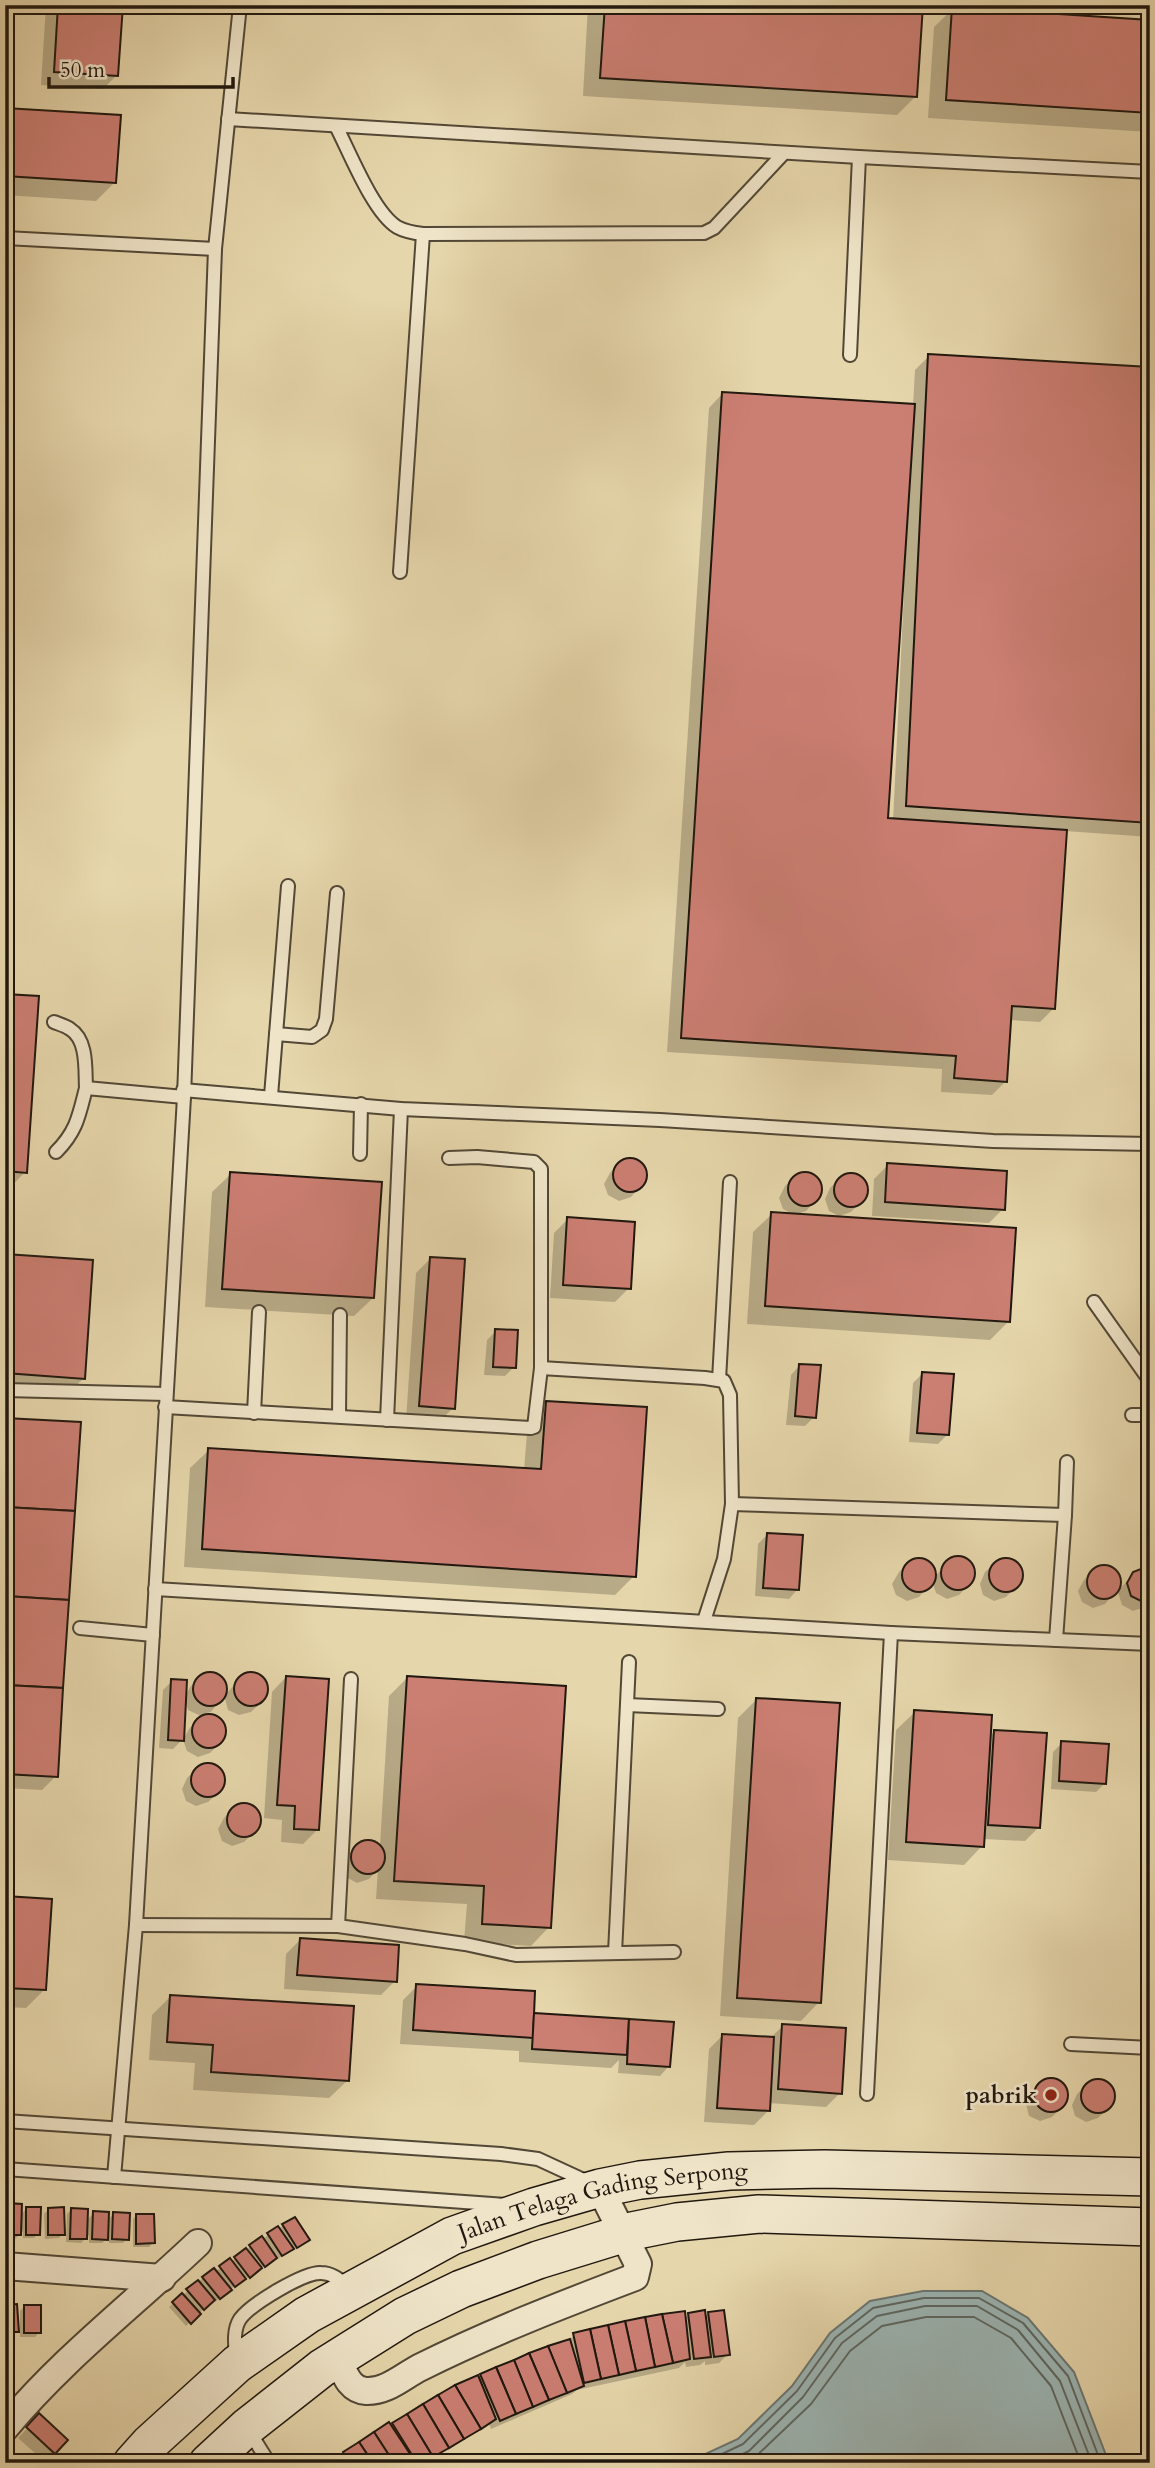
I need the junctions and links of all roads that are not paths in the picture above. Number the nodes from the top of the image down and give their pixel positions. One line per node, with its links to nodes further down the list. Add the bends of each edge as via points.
1 (240, 5): 2 (lane)
2 (228, 118): 3 (lane); 9 (lane)
3 (336, 126): 4 (lane); 7 (lane, via 383,215 396,227)
4 (784, 153): 5 (lane); 7 (lane, via 714,228 704,233)
5 (859, 158): 6 (lane); 10 (lane)
6 (1150, 172)
7 (424, 234): 11 (lane)
8 (5, 238): 9 (lane)
9 (215, 249): 17 (lane)
10 (850, 355)
11 (400, 572)
12 (288, 886): 15 (lane)
13 (337, 893): 15 (lane, via 323,1030 312,1037)
14 (54, 1022): 16 (lane, via 71,1029 80,1040)
15 (276, 1034): 18 (lane)
16 (86, 1088): 17 (lane); 22 (lane, via 78,1123)
17 (183, 1093): 18 (lane); 33 (lane)
18 (271, 1096): 19 (lane)
19 (361, 1104): 20 (lane); 23 (lane)
20 (401, 1109): 21 (lane, via 993,1142); 39 (lane)
21 (1150, 1144)
22 (56, 1152)
23 (360, 1154)
24 (449, 1158): 29 (lane, via 534,1162 540,1167)
25 (730, 1182): 30 (lane)
26 (1094, 1302): 31 (lane)
27 (259, 1312): 35 (lane)
28 (340, 1315): 38 (lane)
29 (541, 1368): 30 (lane); 39 (lane, via 536,1425 531,1429)
30 (719, 1380): 41 (lane, via 730,1395)
31 (1150, 1381)
32 (5, 1391): 33 (lane)
33 (166, 1394): 34 (lane)
34 (165, 1407): 35 (lane); 43 (lane)
35 (254, 1413): 38 (lane)
36 (1132, 1415): 37 (lane)
37 (1150, 1415)
38 (339, 1416): 39 (lane)
39 (387, 1420)
40 (1067, 1462): 42 (lane)
41 (732, 1504): 42 (lane); 44 (lane, via 724,1559)
42 (1065, 1515): 48 (lane)
43 (155, 1589): 44 (lane); 47 (lane)
44 (704, 1621): 46 (lane)
45 (80, 1628): 47 (lane)
46 (891, 1633): 48 (lane); 60 (lane)
47 (153, 1635): 54 (lane)
48 (1056, 1640): 49 (lane)
49 (1150, 1644)
50 (629, 1662): 52 (lane)
51 (351, 1679): 55 (lane)
52 (628, 1705): 53 (lane); 57 (lane)
53 (718, 1709)
54 (135, 1925): 55 (lane); 62 (lane)
55 (338, 1926): 57 (lane, via 516,1955)
56 (674, 1952): 57 (lane)
57 (615, 1953)
58 (1071, 2045): 59 (lane)
59 (1150, 2048)
60 (867, 2094)
61 (5, 2121): 62 (lane)
62 (118, 2128): 64 (lane); 66 (lane, via 501,2154 538,2159)
63 (5, 2169): 64 (lane)
64 (114, 2177): 67 (lane)
65 (1143, 2177): 66 (main road, Jalan Telaga Gading Serpong, via 825,2169 729,2171); 68 (main road)
66 (600, 2188): 67 (main road, Jalan Telaga Gading Serpong); 69 (street)
67 (534, 2207): 76 (main road, Jalan Telaga Gading Serpong, via 452,2236 307,2315 237,2364)
68 (1144, 2227): 69 (main road, Jalan Telaga Gading Serpong, via 759,2214)
69 (623, 2233): 73 (main road, Jalan Telaga Gading Serpong, via 461,2289); 73 (street, via 638,2264 635,2277 520,2320 384,2389 355,2389)
70 (198, 2243): 72 (street)
71 (5, 2266): 72 (street)
72 (162, 2278): 75 (street, via 112,2320)
73 (338, 2357): 74 (main road, Jalan Telaga Gading Serpong)
74 (247, 2427): 77 (main road, Jalan Telaga Gading Serpong); 78 (lane)
75 (5, 2428)
76 (132, 2463)
77 (208, 2463)
78 (269, 2463)

